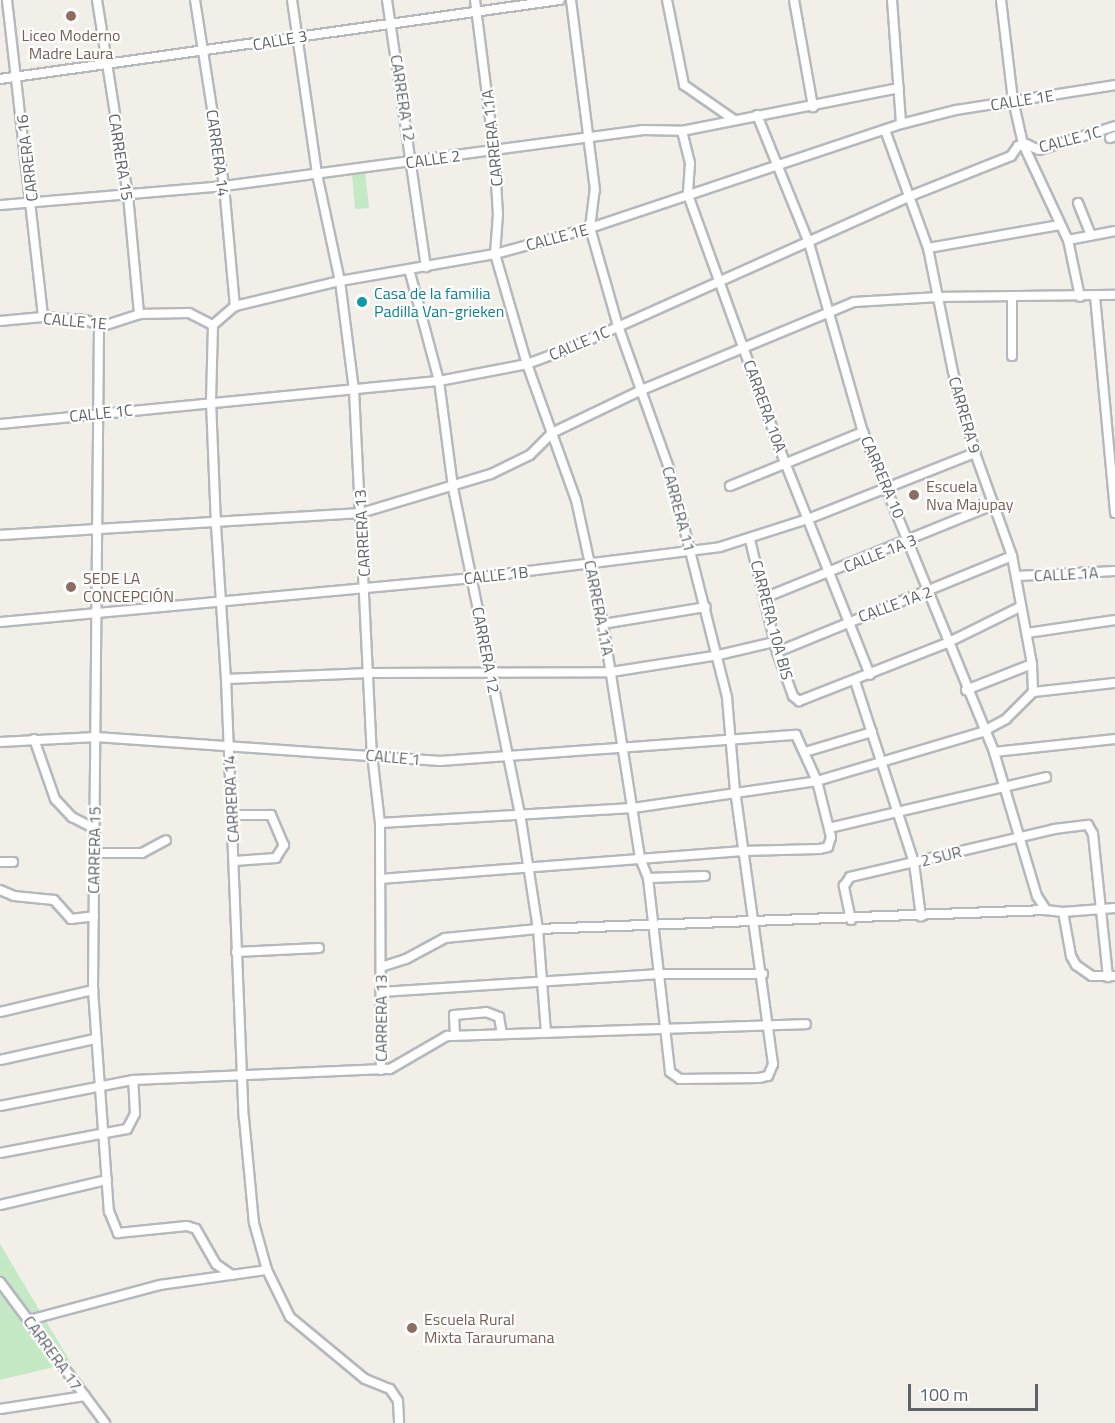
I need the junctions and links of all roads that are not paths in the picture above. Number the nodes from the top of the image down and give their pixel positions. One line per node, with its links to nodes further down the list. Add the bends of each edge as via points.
1 (7, 0): 18 (street, CARRERA 16)
2 (97, 0): 17 (street, CARRERA 15)
3 (195, 0): 16 (street, CARRERA 14)
4 (291, 0): 15 (street, CARRERA 13)
5 (387, 0): 14 (street, CARRERA 12)
6 (475, 0): 13 (street, CARRERA 11A)
7 (559, 0): 13 (street, CALLE 3)
8 (571, 0): 30 (street, CARRERA 11)
9 (667, 0): 25 (street, via 684,85)
10 (794, 0): 23 (street)
11 (892, 0): 21 (street)
12 (1001, 0): 22 (street)
13 (477, 11): 14 (street, CALLE 3); 32 (street, CARRERA 11A)
14 (390, 21): 15 (street, CALLE 3); 33 (street, CARRERA 12)
15 (297, 37): 16 (street, CALLE 3); 35 (street, CARRERA 13)
16 (203, 53): 17 (street, CALLE 3); 36 (street, CARRERA 14)
17 (107, 67): 18 (street, CALLE 3); 37 (street, CARRERA 15)
18 (19, 77): 19 (street, CALLE 3); 40 (street, CARRERA 16)
19 (0, 79)
20 (1115, 85): 22 (street, CALLE 1E)
21 (899, 88): 23 (street, CALLE 2); 26 (street)
22 (1013, 100): 26 (street, CALLE 1E); 31 (street)
23 (813, 107): 24 (street, CALLE 2)
24 (757, 114): 25 (street, CALLE 2); 34 (street, CARRERA 10)
25 (733, 118): 29 (street, CALLE 2)
26 (901, 124): 28 (street, CALLE 1E)
27 (1115, 126): 31 (street, CALLE 1C, via 1039,150)
28 (885, 130): 34 (street, CALLE 1E); 39 (street, CARRERA 9)
29 (682, 131): 30 (street, CALLE 2, via 643,130); 38 (street, CARRERA 10A, via 690,163)
30 (588, 138): 32 (street, CALLE 2); 44 (street, CARRERA 11, via 595,190)
31 (1024, 146): 39 (street, CALLE 1C, via 1011,156); 43 (street)
32 (494, 151): 33 (street, CALLE 2); 50 (street, CARRERA 11A, via 498,214)
33 (414, 162): 35 (street, CALLE 2); 51 (street, CARRERA 12)
34 (780, 166): 38 (street, CALLE 1E); 48 (street, CARRERA 10)
35 (317, 174): 36 (street, CALLE 2); 53 (street, CARRERA 13)
36 (224, 186): 37 (street, CALLE 2); 60 (street, CARRERA 14)
37 (128, 195): 40 (street, CALLE 2); 62 (street, CARRERA 15)
38 (688, 195): 44 (street, CALLE 1E); 54 (street, CARRERA 10A)
39 (908, 197): 48 (street, CALLE 1C); 49 (street, CARRERA 9)
40 (33, 203): 42 (street, CALLE 2); 63 (street, CARRERA 16)
41 (1078, 203): 46 (street)
42 (0, 205)
43 (1060, 225): 47 (street); 49 (street)
44 (590, 228): 50 (street, CALLE 1E); 67 (street, CARRERA 11)
45 (1115, 231): 46 (street)
46 (1091, 236): 47 (street)
47 (1068, 240): 59 (street)
48 (809, 243): 54 (street, CALLE 1C); 61 (street, CARRERA 10)
49 (928, 248): 58 (street, CARRERA 9)
50 (495, 254): 51 (street, CALLE 1E); 70 (street, CARRERA 11A)
51 (426, 267): 52 (street, CALLE 1E)
52 (409, 269): 53 (street, CALLE 1E); 71 (street, CARRERA 12)
53 (340, 281): 60 (street, CALLE 1E); 73 (street, CARRERA 13)
54 (718, 281): 67 (street, CALLE 1C); 68 (street, CARRERA 10A)
55 (1115, 295): 57 (street)
56 (1012, 296): 58 (street); 59 (street); 69 (street)
57 (1095, 296): 59 (street); 77 (street)
58 (939, 297): 61 (street, via 876,299); 81 (street, CARRERA 9)
59 (1080, 297)
60 (235, 306): 66 (street, CALLE 1E)
61 (828, 310): 68 (street); 79 (street, CARRERA 10)
62 (140, 314): 65 (street, CALLE 1E); 66 (street, CALLE 1E, via 194,314)
63 (43, 317): 64 (street, CALLE 1E); 65 (street, CALLE 1E)
64 (0, 321)
65 (99, 325): 76 (street, CARRERA 15)
66 (213, 325): 74 (street, CARRERA 14)
67 (618, 326): 70 (street, CALLE 1C); 72 (street, CARRERA 11)
68 (743, 347): 72 (street); 82 (street, CARRERA 10A)
69 (1012, 356)
70 (527, 364): 71 (street, CALLE 1C); 80 (street, CARRERA 11A)
71 (439, 381): 73 (street, CALLE 1C); 85 (street, CARRERA 12)
72 (644, 389): 80 (street); 96 (street, CARRERA 11)
73 (354, 390): 74 (street, CALLE 1C); 88 (street, CARRERA 13)
74 (211, 401): 76 (street, CALLE 1C); 91 (street, CARRERA 14)
75 (1115, 412): 77 (street)
76 (96, 413): 78 (street, CALLE 1C); 92 (street, CARRERA 15)
77 (1105, 413): 83 (street)
78 (0, 424)
79 (863, 432): 82 (street); 86 (street, CARRERA 10)
80 (552, 433): 85 (street, via 523,459); 98 (street, CARRERA 11A, via 576,500)
81 (975, 453): 86 (street, CALLE 1B); 87 (street, CARRERA 9)
82 (786, 465): 84 (street); 90 (street, CARRERA 10A)
83 (1113, 466): 89 (street)
84 (730, 486)
85 (453, 488): 88 (street); 102 (street, CARRERA 12)
86 (888, 488): 90 (street, CALLE 1B); 95 (street, CARRERA 10)
87 (995, 504): 95 (street, CALLE 1A 3); 97 (street, CARRERA 9)
88 (361, 513): 91 (street); 103 (street, CARRERA 13)
89 (1115, 513)
90 (808, 519): 94 (street, CALLE 1B); 100 (street, CARRERA 10A)
91 (216, 525): 92 (street); 106 (street, CARRERA 14)
92 (95, 530): 93 (street); 109 (street, CARRERA 15)
93 (0, 536)
94 (750, 540): 96 (street, CALLE 1B); 105 (street, CARRERA 10A BIS)
95 (910, 542): 100 (street, CALLE 1A 3); 104 (street, CARRERA 10)
96 (691, 552): 98 (street, CALLE 1B); 107 (street, CARRERA 11)
97 (1012, 556): 101 (street, CARRERA 9); 104 (street, CALLE 1A 2)
98 (591, 566): 102 (street, CALLE 1B); 113 (street, CARRERA 11A)
99 (1115, 571): 101 (street, CALLE 1A)
100 (829, 574): 105 (street, CALLE 1A 3); 112 (street, CARRERA 10A)
101 (1017, 576): 108 (street, CARRERA 9)
102 (472, 578): 103 (street, CALLE 1B); 122 (street, CARRERA 12)
103 (364, 586): 106 (street, CALLE 1B); 121 (street, CARRERA 13)
104 (930, 592): 112 (street, CALLE 1A 2); 116 (street, CARRERA 10)
105 (764, 598): 115 (street, CARRERA 10A BIS)
106 (220, 600): 109 (street, CALLE 1B); 124 (street, CARRERA 14)
107 (706, 607): 113 (street); 118 (street, CARRERA 11)
108 (1020, 607): 114 (street, CARRERA 9); 116 (street)
109 (94, 615): 111 (street, CALLE 1B); 131 (street, CARRERA 15)
110 (1115, 620): 114 (street)
111 (0, 622)
112 (848, 622): 117 (street, CALLE 1A 2); 123 (street, CARRERA 10A)
113 (603, 624): 120 (street, CARRERA 11A)
114 (1028, 633): 119 (street, CARRERA 9)
115 (774, 642): 117 (street, CARRERA 10A BIS); 118 (street)
116 (947, 643): 123 (street); 127 (street, CARRERA 10)
117 (777, 652): 125 (street, CARRERA 10A BIS, via 795,700 806,700)
118 (719, 655): 120 (street); 134 (street, CARRERA 11)
119 (1032, 664): 127 (street); 128 (street, CARRERA 9)
120 (611, 672): 122 (street); 136 (street, CARRERA 11A)
121 (369, 673): 122 (street); 124 (street); 140 (street, CARRERA 13)
122 (491, 675): 141 (street, CARRERA 12)
123 (870, 675): 125 (street)
124 (226, 679): 137 (street, CARRERA 14)
125 (855, 681): 129 (street)
126 (1115, 683): 128 (street)
127 (966, 690): 130 (street, CARRERA 10)
128 (1033, 692): 130 (street, via 1000,724)
129 (872, 732): 138 (street); 142 (street)
130 (982, 732): 139 (street, CARRERA 10); 142 (street)
131 (96, 738): 132 (street, CALLE 1); 137 (street, CALLE 1); 152 (street, CARRERA 15)
132 (34, 739): 135 (street, CALLE 1); 152 (street, via 55,799 72,817)
133 (1115, 739): 139 (street)
134 (731, 740): 136 (street, CALLE 1); 138 (street, CALLE 1, via 799,736); 146 (street, CARRERA 11)
135 (0, 742)
136 (623, 745): 141 (street, CALLE 1); 147 (street, CARRERA 11A)
137 (228, 748): 140 (street, CALLE 1); 150 (street, CARRERA 14)
138 (806, 752): 144 (street)
139 (994, 752): 145 (street, CARRERA 10)
140 (372, 754): 141 (street, CALLE 1, via 440,761); 151 (street, CARRERA 13)
141 (508, 757): 148 (street, CARRERA 12)
142 (881, 762): 144 (street); 149 (street)
143 (1046, 777): 145 (street)
144 (817, 782): 146 (street); 153 (street)
145 (1005, 785): 149 (street); 154 (street, CARRERA 10)
146 (735, 791): 147 (street); 156 (street, CARRERA 11)
147 (633, 808): 148 (street); 158 (street, CARRERA 11A)
148 (520, 813): 151 (street); 163 (street, CARRERA 12)
149 (897, 814): 153 (street); 162 (street)
150 (231, 815): 159 (street, CARRERA 14); 159 (street, via 271,815 284,845 276,858)
151 (380, 823): 165 (street, CARRERA 13)
152 (94, 828): 157 (street, CARRERA 15)
153 (829, 828): 156 (street, via 831,841 826,848)
154 (1021, 836): 162 (street, 2 SUR); 169 (street, 2 SUR, via 1088,825 1092,829); 170 (street, CARRERA 10, via 1037,896)
155 (166, 840): 157 (street, via 142,853)
156 (743, 851): 158 (street); 175 (street, CARRERA 11)
157 (94, 852): 172 (street, CARRERA 15)
158 (640, 858): 163 (street); 166 (street, CARRERA 11A)
159 (234, 861): 179 (street, CARRERA 14)
160 (0, 862): 161 (street)
161 (13, 862)
162 (914, 863): 173 (street); 174 (street, 2 SUR, via 847,879 844,886)
163 (529, 865): 165 (street); 177 (street, CARRERA 12)
164 (705, 876): 166 (street)
165 (380, 879): 180 (street, CARRERA 13)
166 (648, 879): 176 (street, CARRERA 11A)
167 (0, 890): 172 (street, via 14,896 54,900 71,919)
168 (1115, 908): 169 (street)
169 (1102, 909): 171 (street); 183 (street)
170 (1046, 910): 171 (street); 173 (street)
171 (1063, 912): 183 (street, via 1072,960 1092,976)
172 (94, 916): 185 (street, CARRERA 15)
173 (921, 916): 174 (street)
174 (850, 920): 175 (street)
175 (754, 921): 176 (street); 182 (street, CARRERA 11)
176 (652, 923): 177 (street); 181 (street, CARRERA 11A)
177 (538, 929): 180 (street, via 445,938 406,959); 184 (street, CARRERA 12)
178 (319, 948): 179 (street)
179 (236, 952): 197 (street, CARRERA 14)
180 (381, 967): 186 (street, CARRERA 13)
181 (659, 974): 182 (street); 184 (street); 190 (street, CARRERA 11A)
182 (763, 974): 189 (street, CARRERA 11)
183 (1111, 976)
184 (543, 980): 186 (street); 191 (street, CARRERA 12)
185 (93, 990): 187 (street); 194 (street, CARRERA 15)
186 (381, 992): 196 (street, CARRERA 13)
187 (0, 1012)
188 (806, 1024): 189 (street)
189 (769, 1025): 190 (street); 190 (street, CARRERA 11A, via 773,1064 768,1076 725,1078 671,1076)
190 (666, 1026): 191 (street)
191 (546, 1033): 192 (street)
192 (502, 1034): 193 (street); 193 (street, via 499,1017 486,1012 454,1015)
193 (455, 1035): 196 (street, via 439,1040 398,1066)
194 (95, 1039): 195 (street); 199 (street, CARRERA 15)
195 (0, 1060)
196 (381, 1070): 197 (street)
197 (243, 1075): 198 (street); 205 (street, CARRERA 14, via 249,1182)
198 (133, 1080): 199 (street); 201 (street, via 131,1126)
199 (97, 1085): 200 (street); 201 (street, CARRERA 15)
200 (0, 1106)
201 (101, 1132): 202 (street); 203 (street, CARRERA 15)
202 (0, 1153)
203 (107, 1180): 204 (street); 206 (street, CARRERA 15, via 109,1211 116,1232 191,1227 201,1233 216,1264)
204 (0, 1205)
205 (267, 1270): 206 (street); 212 (street, CARRERA 14, via 298,1327 365,1379 390,1389 398,1401)
206 (232, 1275): 208 (street, via 160,1285)
207 (0, 1282): 208 (street, CARRERA 17)
208 (29, 1320): 209 (street, CARRERA 17)
209 (85, 1396): 210 (street); 211 (street, CARRERA 17)
210 (0, 1409)
211 (105, 1423)
212 (399, 1423)

